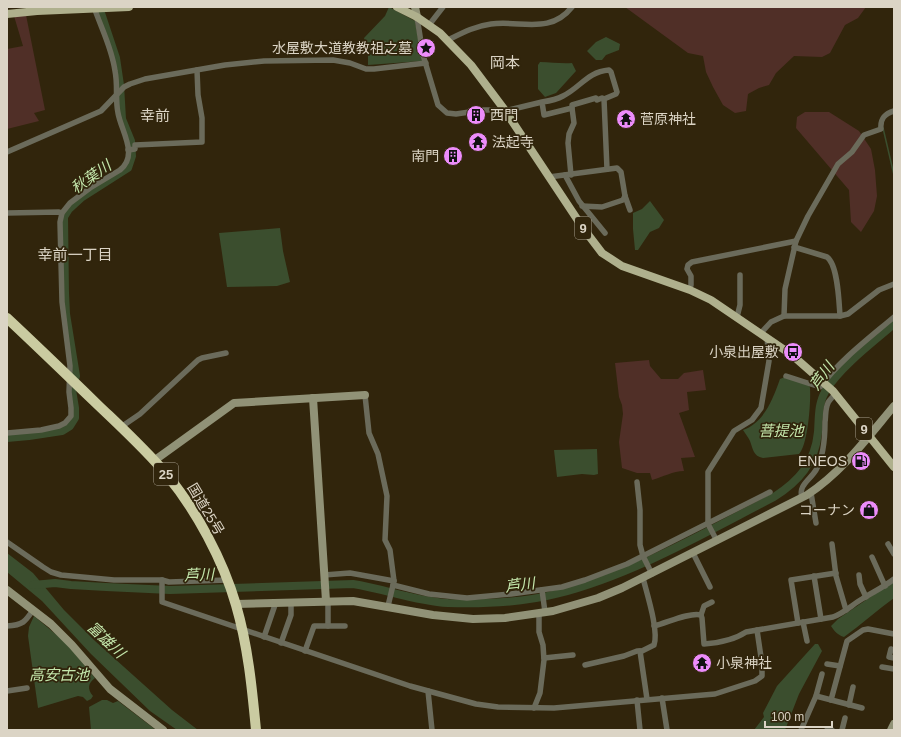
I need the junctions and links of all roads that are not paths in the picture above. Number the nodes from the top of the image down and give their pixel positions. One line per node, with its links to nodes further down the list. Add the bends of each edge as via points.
1 (129, 7): 6 (main road)
2 (397, 7): 8 (main road, 9)
3 (415, 7): 8 (street)
4 (443, 7): 9 (street)
5 (572, 7): 10 (street, via 553,22 481,26)
6 (94, 8): 7 (main road); 13 (street, via 113,60)
7 (11, 11)
8 (417, 17): 9 (main road, 9); 11 (street)
9 (429, 25): 10 (main road, 9)
10 (448, 40): 17 (main road, 9, via 466,58)
11 (426, 63): 12 (street, via 366,69 350,62 334,60 264,61); 17 (street, via 438,105 447,113)
12 (197, 70): 13 (street, via 137,81 124,87); 19 (street, via 202,142 135,145 135,150)
13 (117, 95): 19 (street, via 118,115); 20 (street, via 101,111)
14 (604, 99): 15 (street, via 617,92 609,70 590,75 562,96); 16 (street, via 584,101 572,105); 21 (street)
15 (542, 102): 16 (street, via 544,115); 17 (street)
16 (572, 108): 22 (street, via 574,123 569,134)
17 (504, 109): 23 (main road, 9)
18 (894, 111): 30 (street, via 882,118 881,129 864,135 852,152 838,164 816,200)
19 (128, 150): 28 (street, via 125,166 70,203)
20 (7, 152)
21 (607, 169): 22 (street); 24 (street, via 615,168 620,171)
22 (568, 175): 23 (street); 25 (street)
23 (549, 178): 36 (main road, 9, via 602,254 622,266 690,290)
24 (625, 196): 25 (street, via 623,200 602,207); 26 (street)
25 (582, 206): 29 (street)
26 (630, 210)
27 (7, 213): 28 (street)
28 (62, 213): 42 (street, via 61,280)
29 (605, 233)
30 (795, 244): 32 (street, via 692,262 687,269 691,276); 34 (street, via 786,288); 35 (street, via 831,261 837,284)
31 (740, 275): 36 (street, via 740,305)
32 (691, 284)
33 (894, 284): 35 (street, via 880,290 848,314)
34 (784, 316): 35 (street); 39 (street, via 771,322)
35 (840, 316)
36 (737, 317): 39 (main road, 9)
37 (894, 317): 43 (street, via 854,351)
38 (7, 318): 42 (highway, 国道25号 / 25)
39 (764, 335): 43 (main road, 9); 58 (street, via 769,361 760,408 752,420 734,431 708,472)
40 (226, 353): 48 (street, via 198,360 140,414)
41 (786, 376): 43 (street, via 820,387)
42 (73, 381): 48 (highway, 国道25号 / 25); 49 (street, via 69,392 71,416 65,423 41,430)
43 (824, 383): 44 (main road, 9)
44 (834, 393): 50 (main road, 9); 56 (street, via 826,408 820,463 803,487)
45 (365, 395): 46 (street); 76 (street, via 369,433 378,454 387,496 385,540 390,550)
46 (313, 398): 51 (street, via 234,403); 71 (street)
47 (894, 406): 50 (street)
48 (121, 427): 51 (highway, 国道25号 / 25)
49 (7, 433)
50 (869, 436): 52 (main road, 9); 55 (street, via 848,462)
51 (155, 460): 75 (highway, 国道25号 / 25, via 208,538)
52 (894, 467)
53 (637, 482): 65 (street, via 640,545)
54 (770, 492): 58 (street)
55 (811, 493): 56 (street); 57 (street)
56 (802, 498): 59 (street)
57 (816, 523)
58 (708, 524): 59 (street); 65 (street)
59 (717, 541): 63 (street)
60 (7, 542): 74 (street, via 47,570 61,575)
61 (888, 544): 64 (street)
62 (839, 545): 67 (street, via 832,545)
63 (693, 553): 68 (street); 77 (street)
64 (894, 554)
65 (643, 556): 68 (street); 80 (street, via 589,579)
66 (872, 557): 78 (street)
67 (836, 573): 70 (street); 89 (street)
68 (652, 574): 72 (street)
69 (859, 575): 81 (street)
70 (814, 576): 92 (street); 93 (street, via 791,580)
71 (324, 577): 76 (street, via 350,573); 82 (street)
72 (643, 578): 90 (street, via 598,598); 97 (street)
73 (894, 579): 78 (street)
74 (162, 581): 75 (street); 98 (street, via 162,602)
75 (227, 581): 86 (highway, 国道25号 / 25)
76 (394, 584): 80 (street, via 429,594 467,598); 87 (street)
77 (710, 586)
78 (885, 586): 81 (street)
79 (7, 590): 88 (street)
80 (542, 590): 90 (street)
81 (866, 597): 89 (street)
82 (327, 601): 84 (street); 87 (street); 95 (street)
83 (276, 602): 84 (street); 86 (street); 101 (street)
84 (291, 602): 103 (street, via 291,615)
85 (712, 602): 91 (street, via 704,606)
86 (236, 604): 98 (highway, 国道25号 / 25)
87 (388, 606): 90 (street, via 433,615 474,618 505,618)
88 (33, 610): 94 (street, via 25,622); 130 (street, via 72,645 110,689)
89 (846, 610): 92 (street)
90 (542, 613): 108 (street, via 540,632)
91 (700, 615): 97 (street, via 687,615); 99 (street, via 704,644 723,642)
92 (821, 619): 93 (street)
93 (801, 622): 99 (street); 102 (street)
94 (7, 626)
95 (328, 626): 96 (street); 105 (street, via 314,626)
96 (345, 626)
97 (654, 626): 106 (street, via 654,645)
98 (242, 630): 101 (street); 131 (highway, 国道25号 / 25)
99 (757, 630): 121 (street, via 763,671 759,679 715,694)
100 (894, 634): 112 (street, via 863,630 847,641)
101 (264, 637): 103 (street)
102 (806, 641)
103 (281, 643): 105 (street)
104 (891, 649): 109 (street, via 889,657)
105 (305, 650): 119 (street)
106 (640, 651): 111 (street); 122 (street)
107 (574, 655): 108 (street)
108 (544, 658): 126 (street, via 540,692)
109 (894, 658)
110 (827, 664): 112 (street)
111 (585, 665)
112 (840, 666): 124 (street)
113 (882, 667): 114 (street)
114 (894, 669)
115 (822, 674): 120 (street)
116 (853, 687): 125 (street)
117 (27, 688): 118 (street)
118 (7, 691)
119 (428, 691): 126 (street, via 476,704); 132 (street)
120 (816, 696): 124 (street); 135 (street)
121 (662, 698): 122 (street); 134 (street)
122 (647, 699): 123 (street)
123 (637, 700): 126 (street); 133 (street)
124 (831, 700): 125 (street)
125 (849, 705): 127 (street)
126 (534, 708)
127 (862, 708)
128 (845, 718): 138 (street)
129 (894, 724): 139 (street)
130 (163, 730)
131 (256, 730)
132 (432, 730)
133 (640, 730)
134 (667, 730)
135 (801, 730)
136 (827, 730): 137 (street)
137 (832, 730)
138 (842, 730)
139 (891, 730)

